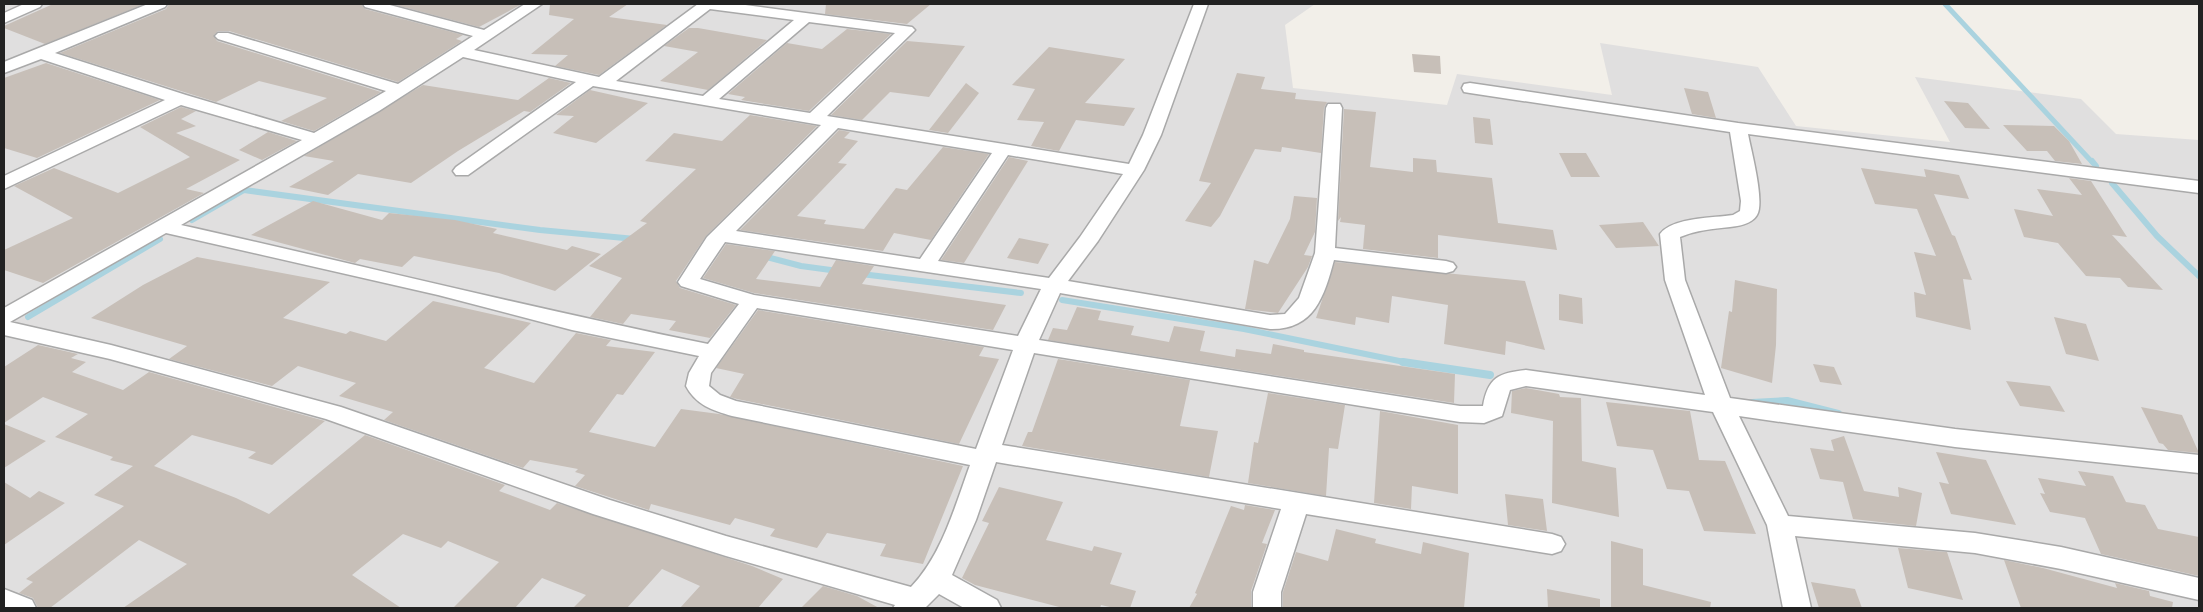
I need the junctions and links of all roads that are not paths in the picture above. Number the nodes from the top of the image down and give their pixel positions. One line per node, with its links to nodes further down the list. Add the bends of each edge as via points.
1 (160, 4): 12 (street)
2 (370, 4): 10 (street)
3 (535, 4): 10 (street)
4 (707, 4): 7 (street); 14 (street)
5 (1201, 4): 25 (street, via 1152,135)
6 (28, 5): 8 (street)
7 (806, 17): 18 (street); 20 (street, via 907,30)
8 (4, 19)
9 (222, 36): 16 (street)
10 (486, 36): 11 (street)
11 (462, 52): 14 (street); 16 (street)
12 (39, 53): 13 (street); 17 (street)
13 (4, 68)
14 (596, 82): 18 (street); 26 (street)
15 (1470, 88): 22 (street)
16 (400, 90): 23 (street)
17 (180, 99): 23 (street); 27 (street)
18 (706, 102): 20 (street)
19 (1334, 108): 31 (street)
20 (815, 118): 21 (street)
21 (835, 121): 24 (street); 30 (street)
22 (1738, 128): 28 (street); 40 (street, via 1750,201 1749,213 1732,222 1709,223 1670,234 1675,280)
23 (316, 139): 29 (street)
24 (1003, 150): 25 (street); 32 (street)
25 (1135, 170): 34 (street)
26 (462, 171)
27 (4, 183)
28 (2199, 187)
29 (161, 226): 36 (street); 39 (street, via 572,323)
30 (722, 236): 32 (street); 35 (street, via 714,241 688,282)
31 (1325, 253): 33 (street); 34 (street, via 1314,291 1299,314 1281,322)
32 (925, 266): 34 (street)
33 (1446, 267)
34 (1054, 285): 38 (street)
35 (752, 301): 38 (street); 39 (street)
36 (4, 317)
37 (4, 328): 49 (street, via 110,352 334,413 602,507)
38 (1025, 346): 40 (street, via 1460,414 1484,415 1494,410 1498,386 1506,379 1526,378); 41 (street)
39 (713, 352): 41 (street, via 696,386 700,394 709,400 732,408)
40 (1720, 401): 42 (street, via 1955,438); 44 (street)
41 (986, 455): 43 (street); 46 (street, via 963,520)
42 (2199, 464)
43 (1296, 504): 45 (street); 52 (street, via 1267,592)
44 (1780, 524): 47 (street, via 1975,543 2061,558); 53 (street)
45 (1552, 544)
46 (936, 578): 49 (street); 51 (street)
47 (2199, 590)
48 (4, 600): 50 (street)
49 (911, 604)
50 (22, 608)
51 (987, 608)
52 (1267, 608)
53 (1797, 608)

